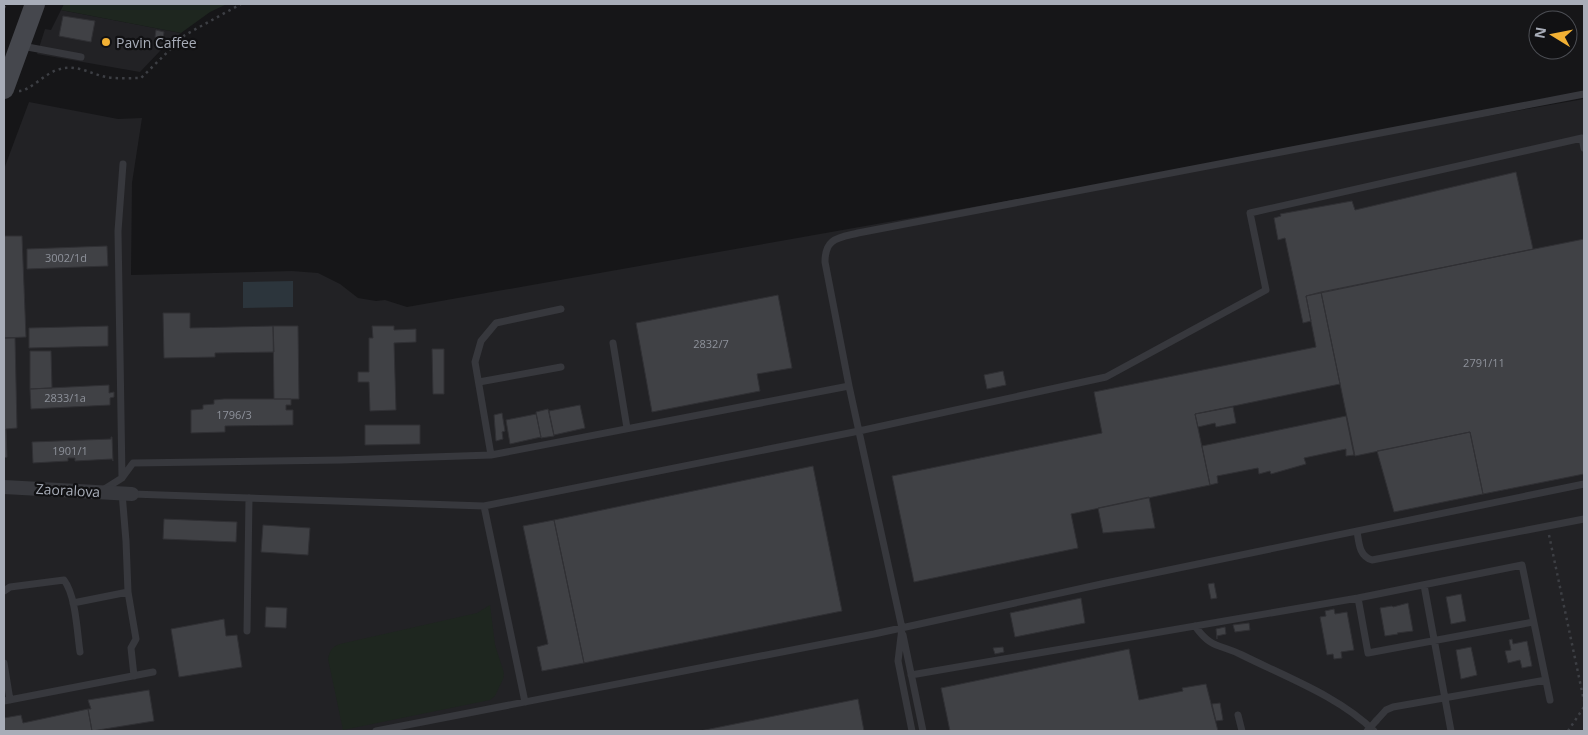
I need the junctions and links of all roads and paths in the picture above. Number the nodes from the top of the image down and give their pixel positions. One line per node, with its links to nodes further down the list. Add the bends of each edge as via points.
1 (6, 4): 4 (path)
2 (35, 4): 5 (street)
3 (241, 4): 7 (path, via 185,35 141,78 117,78 84,69 61,68 24,91)
4 (4, 8)
5 (19, 46): 6 (lane); 7 (street)
6 (81, 57)
7 (4, 89)
8 (1584, 94): 15 (lane, via 837,238 829,243 825,262)
9 (1584, 148): 17 (lane, via 1582,138 1250,213 1266,290 1106,377)
10 (123, 164): 19 (lane, via 118,231)
11 (561, 309): 14 (lane, via 496,323 481,341 475,362)
12 (613, 343): 16 (lane)
13 (561, 367): 14 (lane)
14 (479, 382): 18 (lane)
15 (849, 386): 16 (lane); 17 (lane)
16 (627, 428): 18 (lane)
17 (858, 431): 25 (lane); 36 (lane)
18 (491, 455): 19 (lane, via 132,463)
19 (122, 478): 22 (lane)
20 (1584, 484): 28 (lane)
21 (4, 487): 22 (street, Zaoralova)
22 (101, 492): 23 (street, Zaoralova)
23 (127, 493): 24 (lane); 31 (lane)
24 (249, 498): 25 (lane); 37 (lane)
25 (484, 506): 49 (lane)
26 (1584, 519): 27 (lane)
27 (1547, 526): 28 (lane, via 1372,560 1363,554); 48 (path)
28 (1357, 531): 36 (lane)
29 (1424, 585): 32 (lane); 34 (lane, via 1522,565); 38 (lane)
30 (4, 591): 33 (lane, via 64,580)
31 (128, 592): 33 (lane); 43 (lane, via 136,639 131,648)
32 (1358, 598): 35 (lane); 38 (lane, via 1368,653)
33 (73, 603): 39 (lane)
34 (1533, 622): 38 (lane); 44 (lane)
35 (1195, 626): 42 (lane); 57 (lane, via 1210,643 1238,653 1336,702)
36 (902, 628): 42 (lane); 49 (lane); 53 (lane, via 898,661)
37 (247, 631)
38 (1434, 640): 45 (lane)
39 (80, 652)
40 (4, 664): 46 (lane)
41 (153, 672): 43 (lane)
42 (911, 675): 54 (lane)
43 (134, 676): 46 (lane)
44 (1546, 680): 45 (lane); 47 (lane)
45 (1446, 698): 56 (lane, bridge, via 1393,707 1386,710); 58 (lane)
46 (7, 700)
47 (1550, 700)
48 (1584, 701)
49 (525, 702): 52 (lane)
50 (1584, 707): 59 (path)
51 (1238, 715): 55 (lane)
52 (376, 731)
53 (912, 731)
54 (923, 731)
55 (1242, 731)
56 (1367, 731)
57 (1374, 731)
58 (1451, 731)
59 (1568, 731)

